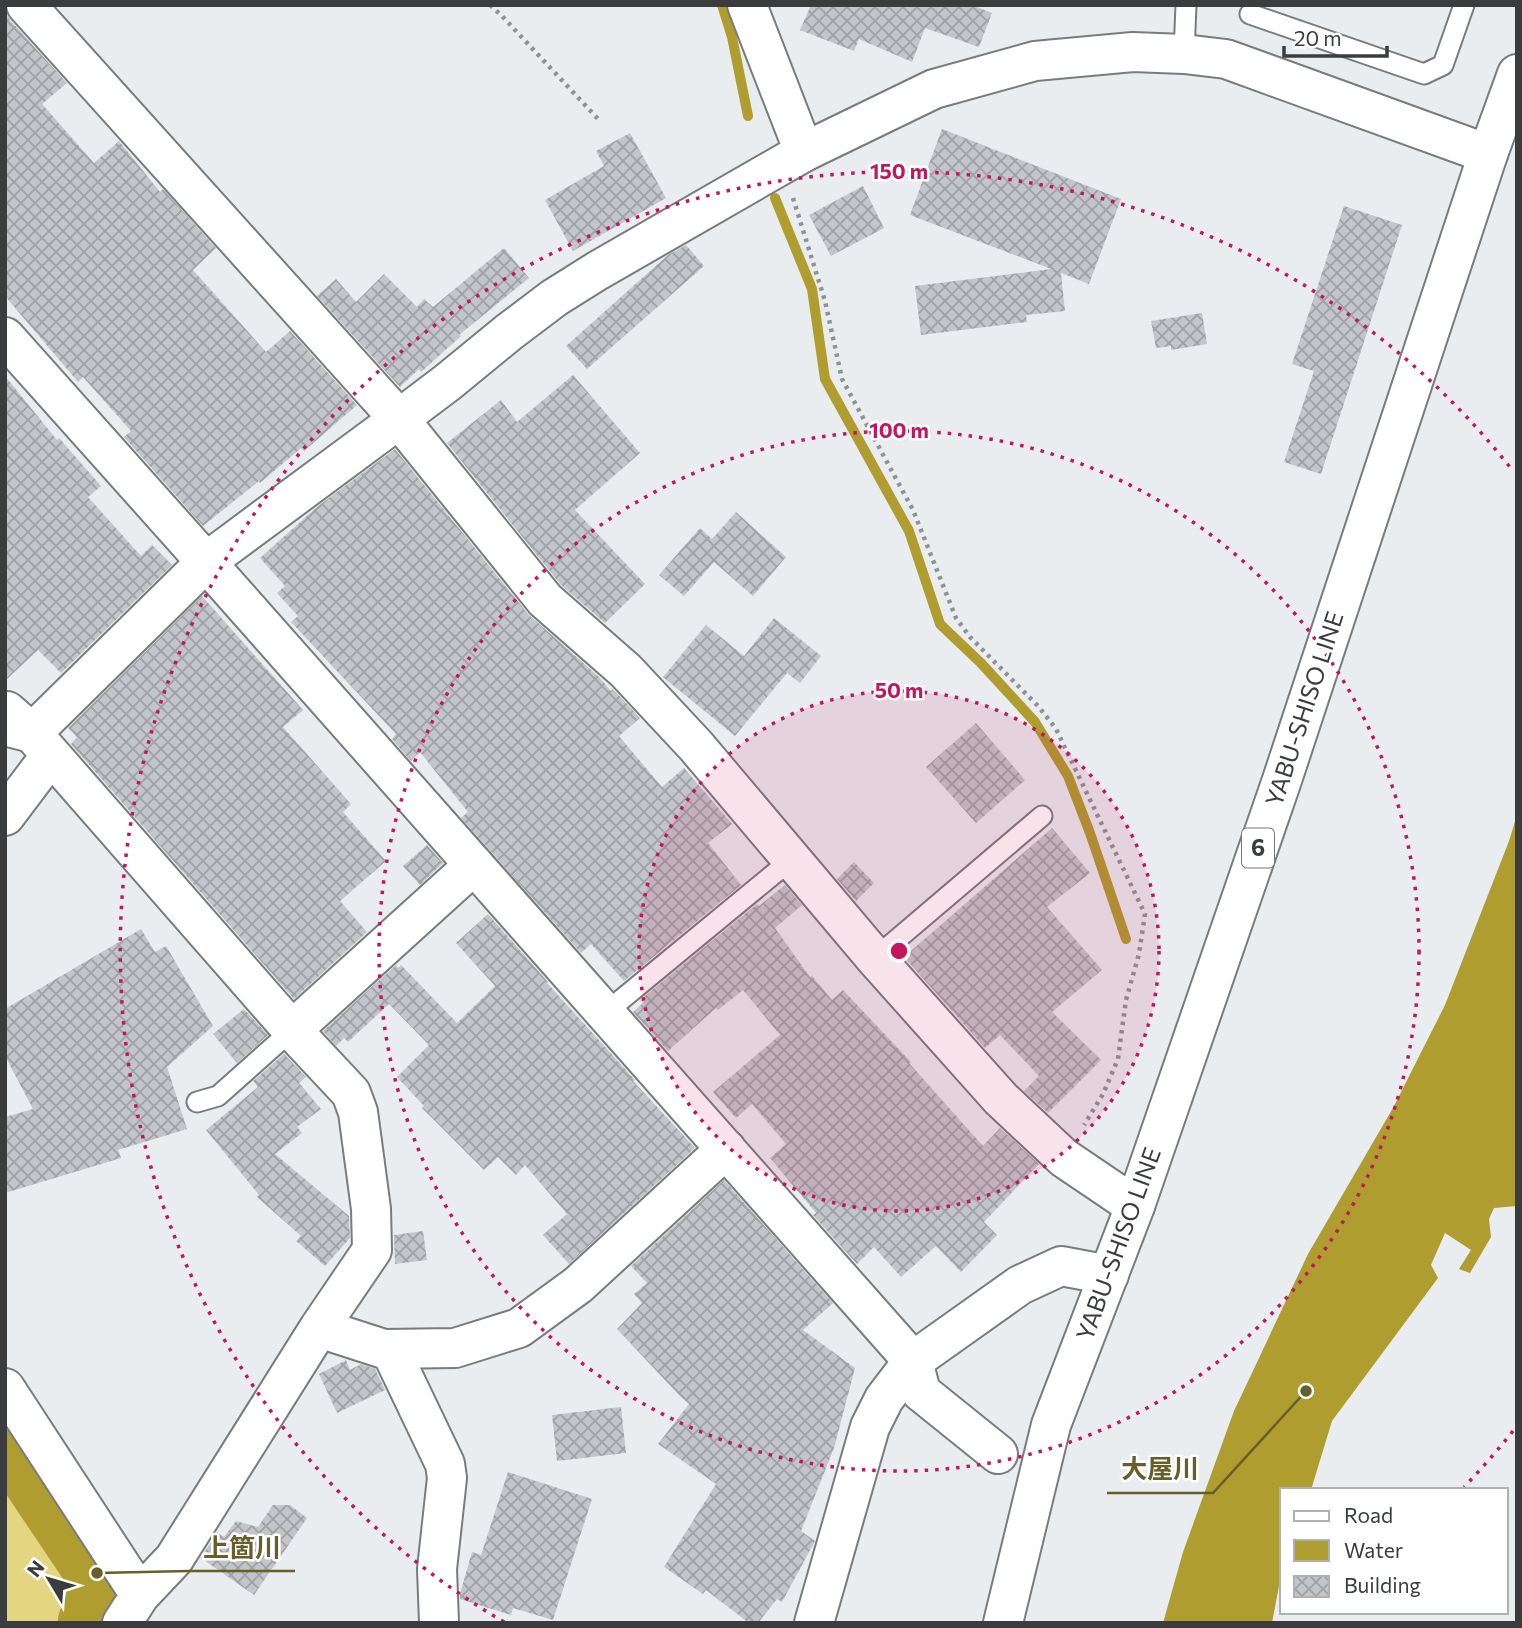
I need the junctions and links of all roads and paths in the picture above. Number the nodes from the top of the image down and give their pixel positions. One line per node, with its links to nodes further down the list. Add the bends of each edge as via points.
1 (26, 5): 13 (street)
2 (490, 5): 9 (path)
3 (747, 5): 11 (street)
4 (1186, 5): 7 (lane)
5 (1464, 5): 6 (lane, via 1443,65 1424,74)
6 (1250, 15)
7 (1184, 54): 10 (street, via 1226,59); 11 (street, via 1133,51 1035,61 934,89)
8 (1517, 74): 10 (street, YABU-SHISO LINE / 6)
9 (599, 120)
10 (1488, 154): 26 (street, YABU-SHISO LINE / 6, via 1282,780)
11 (793, 158): 13 (street, via 554,298); 25 (path, via 842,379 913,510 956,618 1056,729 1145,914 1118,1059)
12 (5, 337): 14 (street)
13 (399, 419): 14 (street); 18 (street, via 545,600 626,671)
14 (206, 562): 15 (street); 19 (street)
15 (23, 731): 16 (street); 22 (street)
16 (5, 816)
17 (1042, 816): 20 (lane)
18 (792, 859): 20 (street); 21 (lane)
19 (474, 865): 21 (street); 22 (street)
20 (875, 958): 25 (street, via 1000,1098)
21 (605, 1013): 24 (street)
22 (292, 1030): 23 (lane, via 218,1096); 28 (street, via 351,1093 358,1112 371,1209 372,1250)
23 (197, 1102)
24 (726, 1149): 29 (street, via 578,1285 519,1328 455,1348); 30 (street)
25 (1065, 1158): 26 (street)
26 (1135, 1206): 27 (street, YABU-SHISO LINE / 6)
27 (1110, 1275): 30 (street, via 1061,1266 1020,1286); 36 (street, YABU-SHISO LINE / 6, via 1051,1425)
28 (319, 1328): 29 (street); 33 (street, via 174,1559)
29 (390, 1349): 34 (street, via 445,1464 437,1569)
30 (914, 1361): 32 (street, via 921,1392); 35 (street, via 884,1399 870,1427)
31 (5, 1388): 33 (street)
32 (998, 1454)
33 (131, 1609)
34 (439, 1623)
35 (814, 1623)
36 (1003, 1623)

